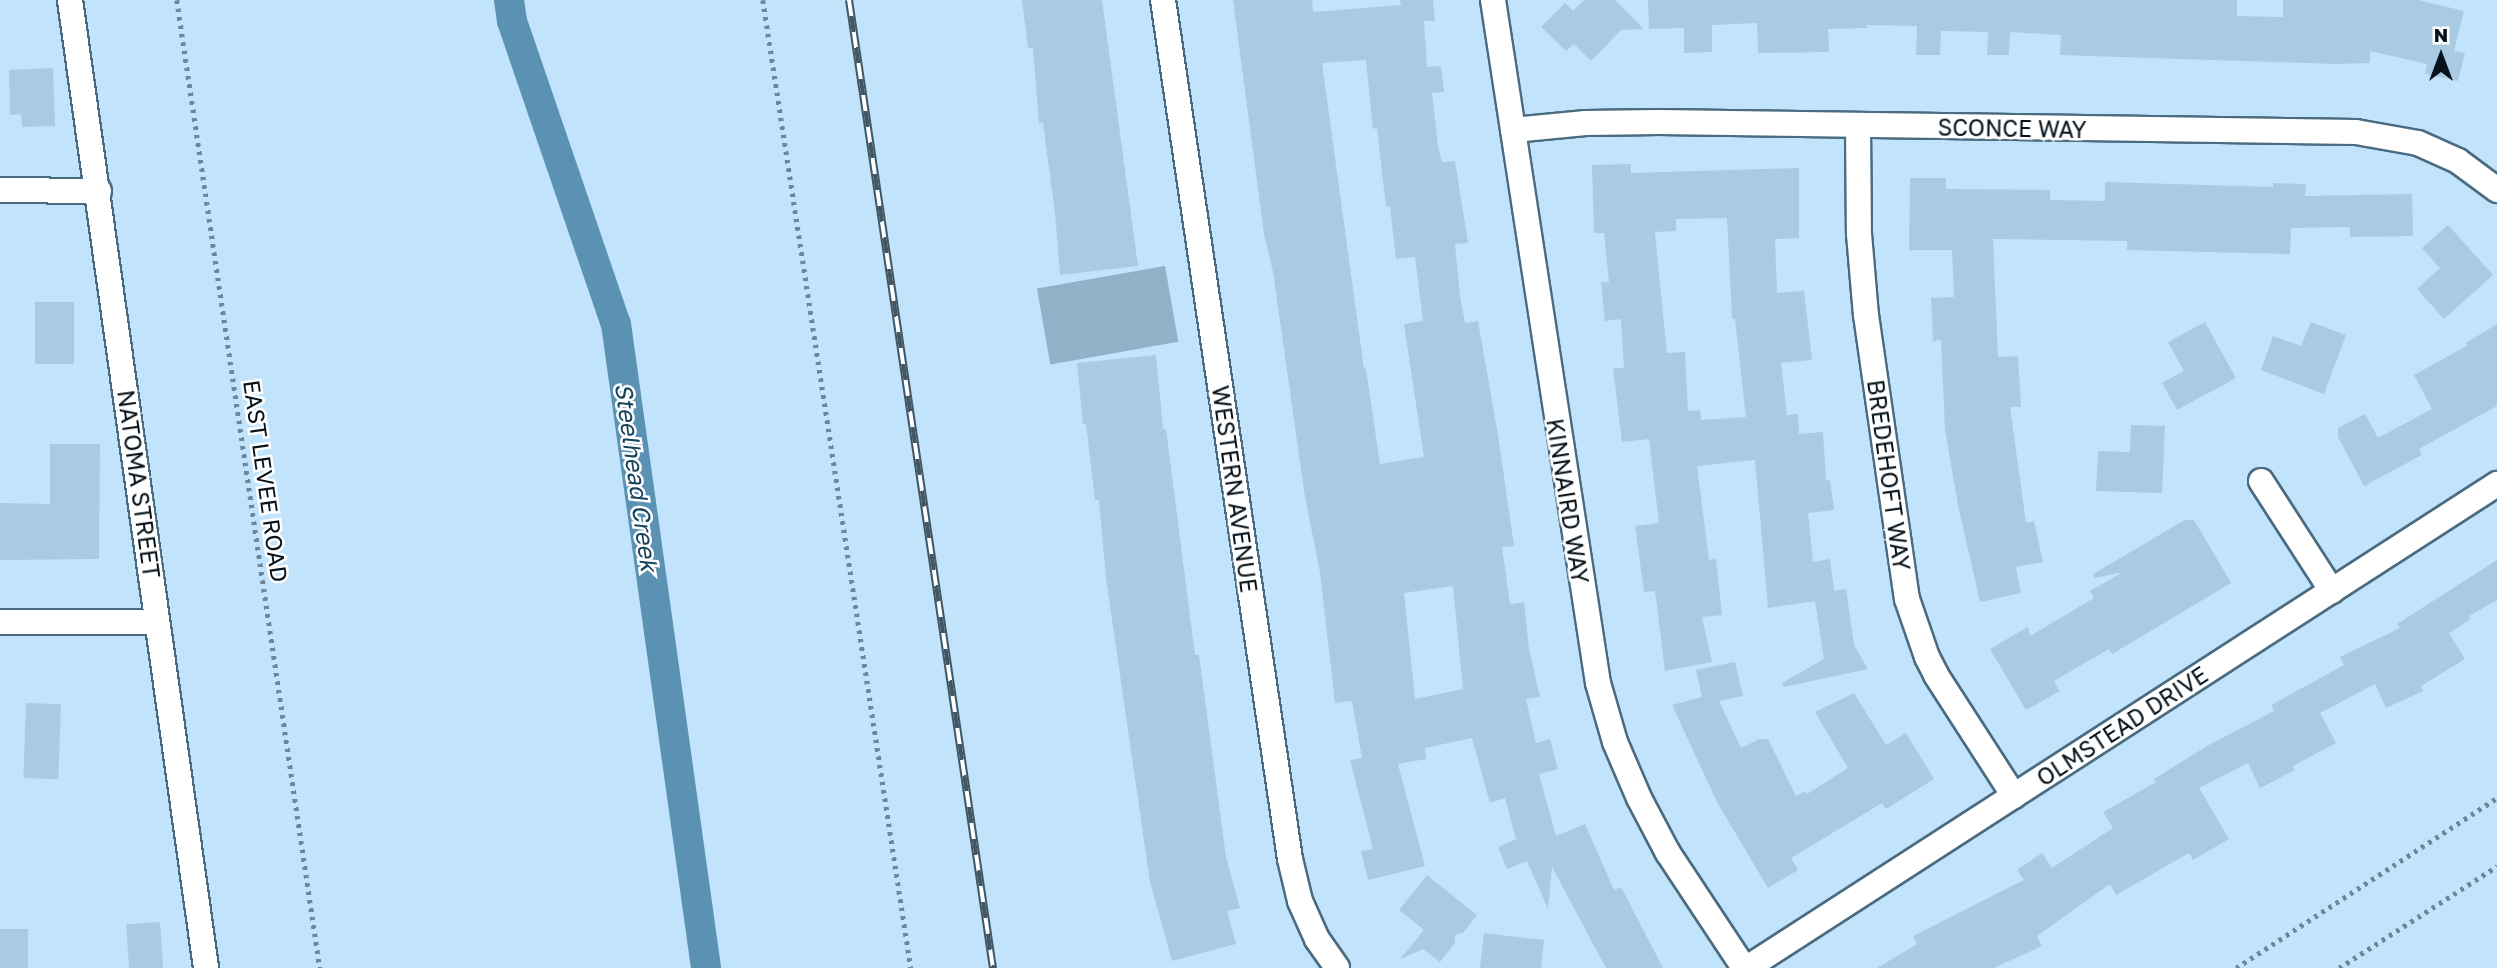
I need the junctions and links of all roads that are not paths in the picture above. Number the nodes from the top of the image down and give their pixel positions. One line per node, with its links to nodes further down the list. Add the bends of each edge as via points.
1 (70, 0): 8 (street, NATOMA STREET)
2 (1163, 0): 16 (street, WESTERN AVENUE, via 1290,859 1300,901)
3 (1493, 0): 5 (street, KINNAIRD WAY)
4 (1858, 125): 5 (street, SCONCE WAY, via 1586,123); 7 (street, SCONCE WAY, via 2356,132 2418,143 2458,161); 14 (street, BREDEHOFT WAY, via 1858,234 1866,315 1907,599 1936,675)
5 (1513, 130): 17 (street, KINNAIRD WAY, via 1598,683 1615,742 1639,799 1668,853)
6 (0, 190): 8 (street)
7 (2497, 190)
8 (99, 191): 13 (street, NATOMA STREET)
9 (2261, 481): 11 (street)
10 (2497, 484): 11 (street, OLMSTEAD DRIVE)
11 (2332, 591): 14 (street, OLMSTEAD DRIVE)
12 (0, 622): 13 (street)
13 (157, 622): 15 (street, NATOMA STREET)
14 (2014, 796): 17 (street, OLMSTEAD DRIVE)
15 (206, 968)
16 (1337, 968)
17 (1746, 968)

